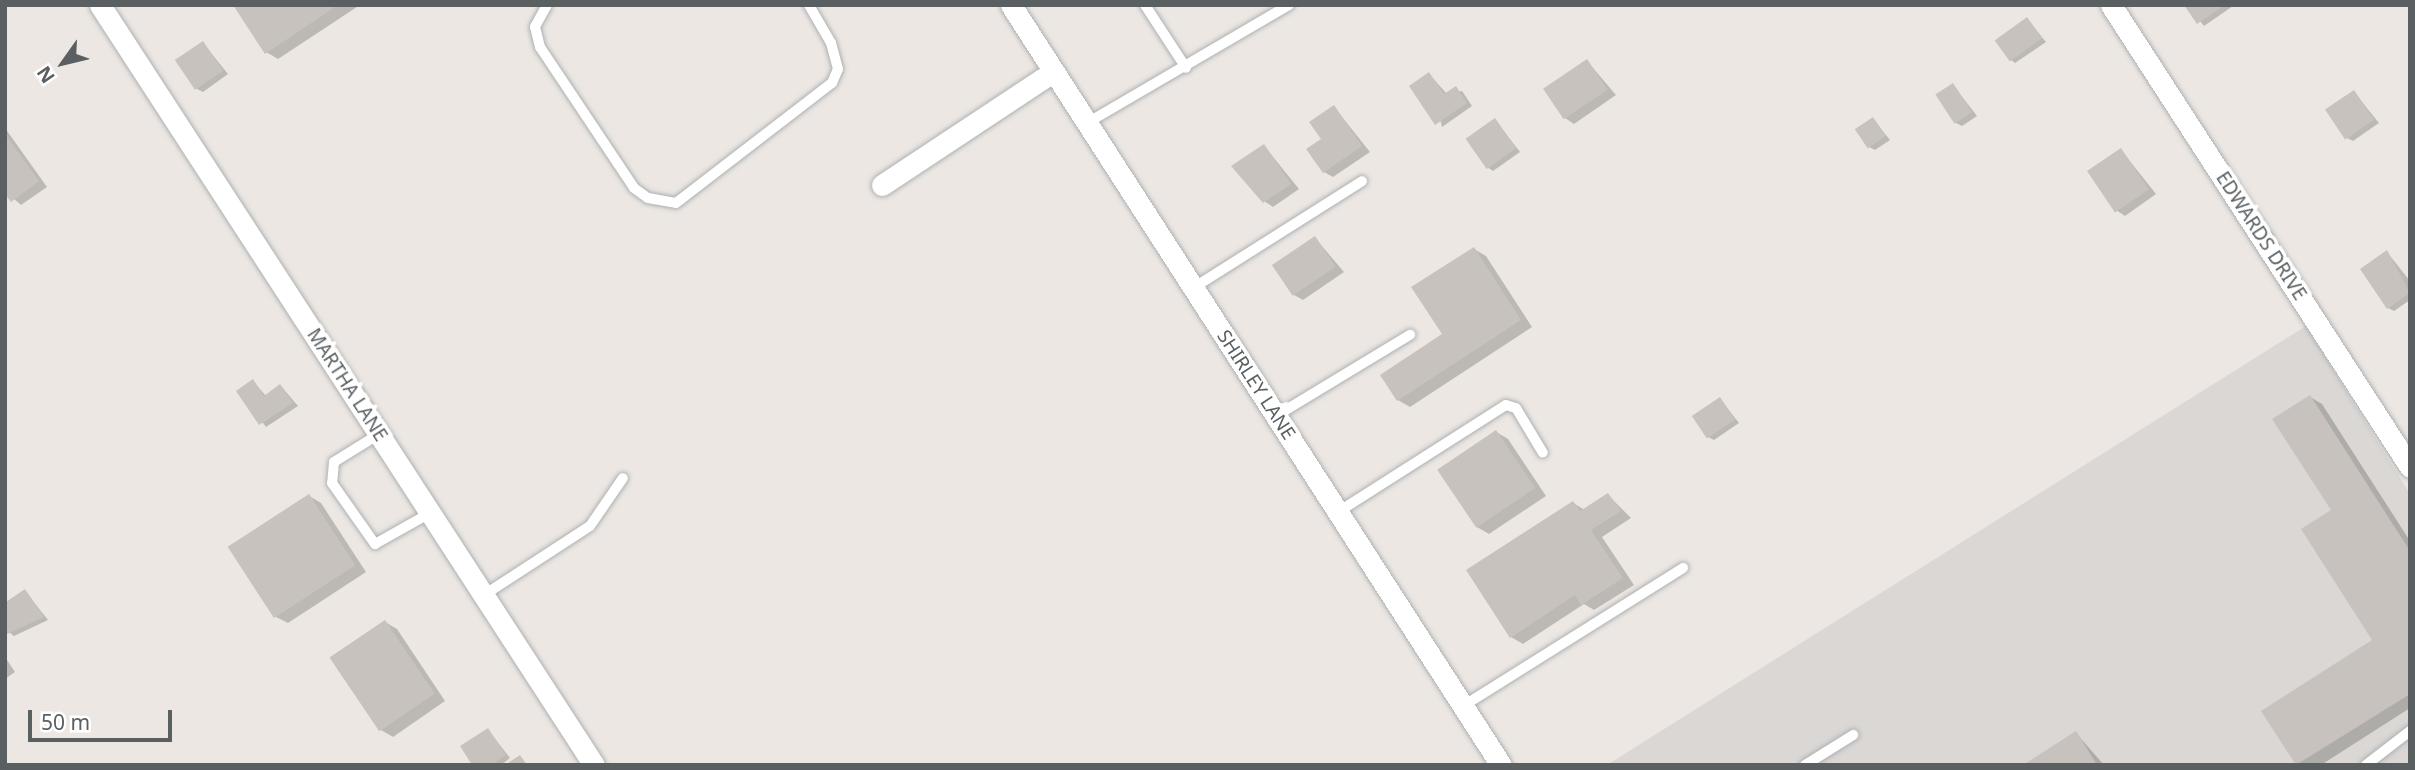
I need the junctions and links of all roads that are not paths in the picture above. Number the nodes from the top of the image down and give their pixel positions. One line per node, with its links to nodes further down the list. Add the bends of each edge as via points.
1 (100, 5): 16 (street, MARTHA LANE)
2 (547, 5): 3 (lane, via 535,27 540,47 634,188 648,198 676,203 832,83 838,69 831,43)
3 (809, 5)
4 (1011, 5): 9 (street, SHIRLEY LANE)
5 (1145, 5): 8 (lane)
6 (1289, 5): 8 (lane)
7 (2111, 5): 18 (street, EDWARDS DRIVE)
8 (1186, 68): 10 (lane)
9 (1053, 72): 10 (street, SHIRLEY LANE); 12 (street)
10 (1087, 123): 13 (street, SHIRLEY LANE)
11 (1362, 181): 13 (lane)
12 (882, 185)
13 (1193, 288): 15 (street, SHIRLEY LANE)
14 (1410, 335): 15 (lane)
15 (1276, 416): 20 (street, SHIRLEY LANE)
16 (379, 434): 21 (street, MARTHA LANE); 21 (lane, via 334,462 332,483 375,544)
17 (1543, 453): 20 (lane, via 1516,408 1506,405)
18 (2410, 467)
19 (623, 478): 23 (lane, via 590,526)
20 (1338, 512): 24 (street, SHIRLEY LANE)
21 (430, 513): 23 (street, MARTHA LANE)
22 (1683, 568): 24 (lane)
23 (484, 595): 27 (street, MARTHA LANE)
24 (1463, 706): 28 (street, SHIRLEY LANE)
25 (2410, 731): 30 (lane)
26 (1853, 735): 29 (lane)
27 (594, 765)
28 (1501, 765)
29 (1805, 765)
30 (2366, 765)

